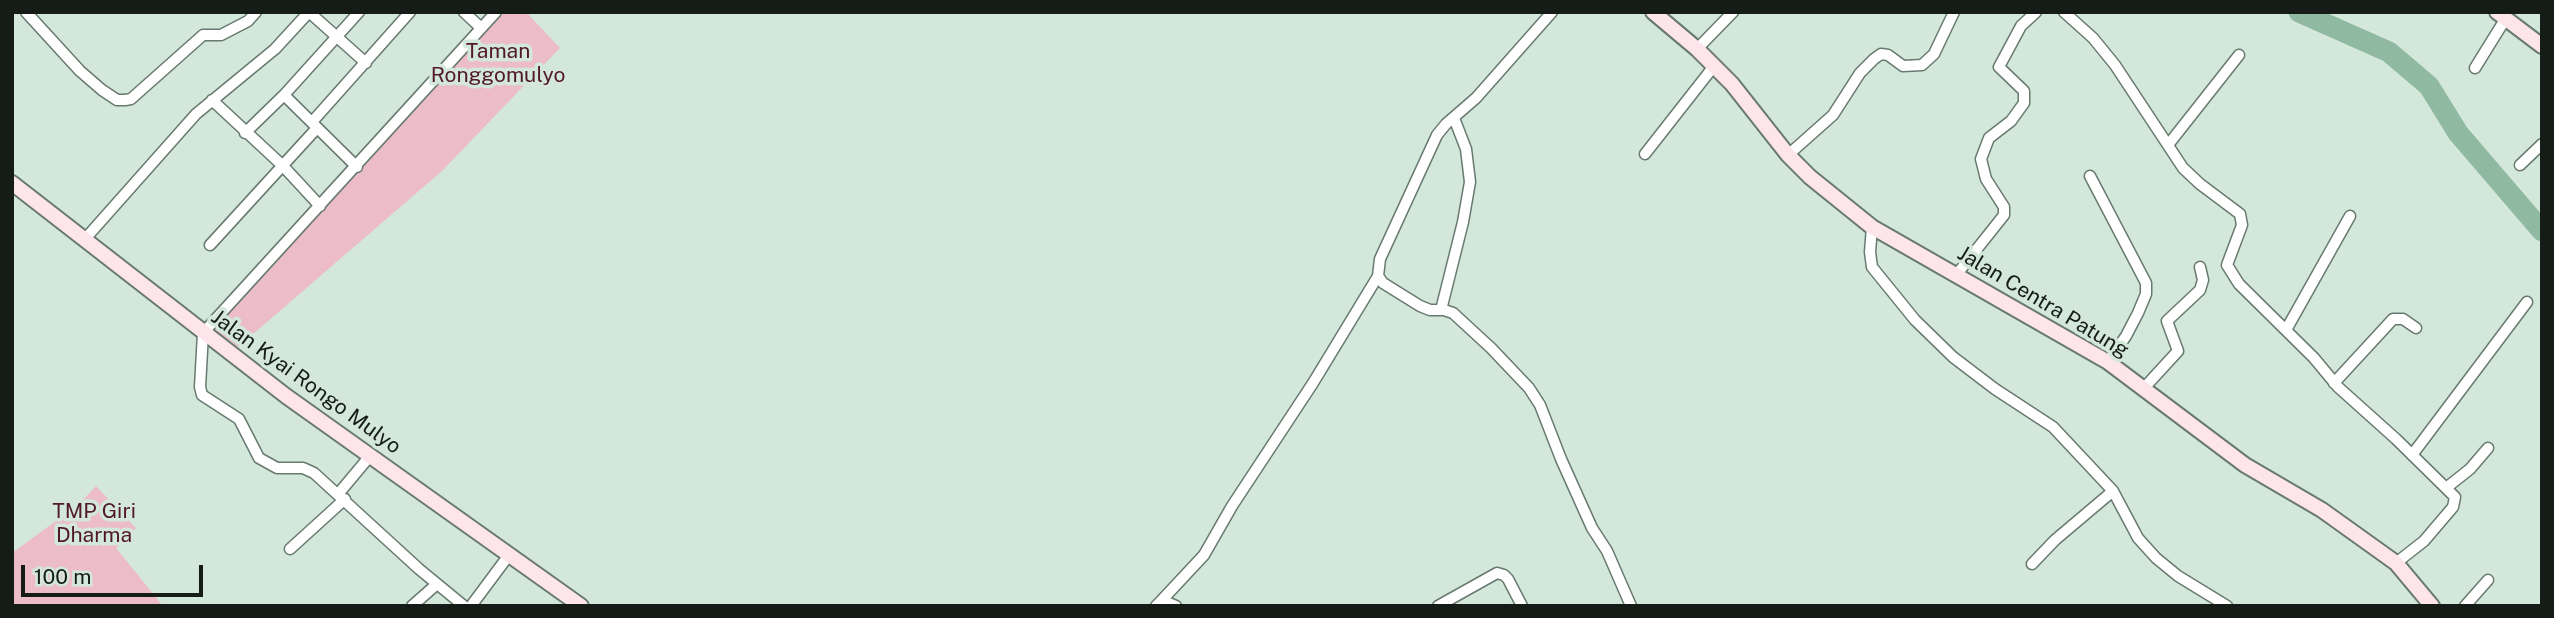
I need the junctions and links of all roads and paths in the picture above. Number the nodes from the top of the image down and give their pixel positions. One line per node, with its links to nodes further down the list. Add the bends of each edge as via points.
1 (26, 12): 2 (street, via 80,71 117,100 131,99 204,35 221,36)
2 (256, 12)
3 (309, 12): 16 (street); 24 (street, via 275,49)
4 (359, 12): 16 (street)
5 (410, 12): 20 (street)
6 (464, 12): 15 (street)
7 (496, 12): 15 (street)
8 (1552, 12): 25 (street)
9 (1653, 12): 18 (street, Jalan Centra Patung)
10 (1732, 12): 18 (street)
11 (1954, 12): 31 (street, via 1934,54 1922,65 1903,66 1881,54 1860,72 1833,115)
12 (2036, 12): 43 (street, via 2021,26 1999,67 2024,90 2024,103 1990,138 1981,159 2004,215)
13 (2064, 12): 29 (street, via 2115,65)
14 (2502, 15): 17 (street); 22 (street)
15 (480, 27): 34 (street)
16 (338, 36): 20 (street); 23 (street)
17 (2542, 46)
18 (1698, 50): 21 (street, Jalan Centra Patung)
19 (2239, 55): 29 (street)
20 (366, 63): 26 (street)
21 (1714, 66): 30 (street); 31 (street, Jalan Centra Patung)
22 (2475, 68)
23 (284, 95): 26 (street); 27 (street)
24 (212, 100): 27 (street); 40 (street)
25 (1454, 118): 44 (street, via 1437,135 1380,259); 46 (street, via 1466,149 1469,182)
26 (315, 125): 33 (street); 34 (street)
27 (245, 133): 33 (street)
28 (2542, 144): 32 (street)
29 (2168, 145): 48 (street, via 2183,168 2240,214 2242,225 2227,265 2239,285)
30 (1645, 154)
31 (1788, 155): 39 (street, Jalan Centra Patung)
32 (2520, 165)
33 (283, 166): 37 (street); 41 (street)
34 (357, 167): 37 (street)
35 (2090, 176): 50 (street, via 2146,284 2146,294 2126,336)
36 (12, 183): 40 (street, Jalan Kyai Rongo Mulyo)
37 (320, 206): 49 (street)
38 (2350, 216): 48 (street)
39 (1872, 228): 43 (street, Jalan Centra Patung); 57 (street, via 1872,267 1915,320 1953,357 2053,428)
40 (85, 239): 49 (street, Jalan Kyai Rongo Mulyo)
41 (210, 245)
42 (2200, 267): 52 (street, via 2200,290 2167,321 2179,350)
43 (1957, 274): 50 (street, Jalan Centra Patung)
44 (1378, 276): 46 (street, via 1420,306); 66 (street, via 1204,555)
45 (2526, 302): 54 (street)
46 (1441, 310): 73 (street, via 1453,313 1529,388)
47 (2416, 328): 51 (street, via 2393,319)
48 (2286, 330): 51 (street)
49 (203, 333): 55 (street, Jalan Kyai Rongo Mulyo); 58 (street, via 202,396 239,419 259,457 269,465 303,468)
50 (2108, 362): 52 (street, Jalan Centra Patung)
51 (2334, 383): 54 (street)
52 (2144, 388): 61 (street, Jalan Centra Patung, via 2245,465 2322,510)
53 (2488, 448): 56 (street)
54 (2412, 455): 56 (street)
55 (370, 456): 58 (street); 60 (street, Jalan Kyai Rongo Mulyo)
56 (2446, 488): 61 (street, via 2455,497 2453,507 2424,541)
57 (2113, 491): 62 (street); 74 (street, via 2138,538 2156,558)
58 (342, 496): 59 (street); 64 (street)
59 (290, 549)
60 (509, 555): 65 (street, Jalan Kyai Rongo Mulyo); 69 (street)
61 (2396, 563): 75 (street, Jalan Centra Patung)
62 (2032, 564)
63 (2488, 580): 76 (street)
64 (437, 584): 67 (street); 68 (street)
65 (571, 603)
66 (1159, 603): 70 (street)
67 (412, 606)
68 (464, 606)
69 (471, 606)
70 (1176, 606)
71 (1438, 606): 72 (street, via 1499,573 1508,579)
72 (1522, 606)
73 (1631, 606)
74 (2227, 606)
75 (2432, 606)
76 (2465, 606)

